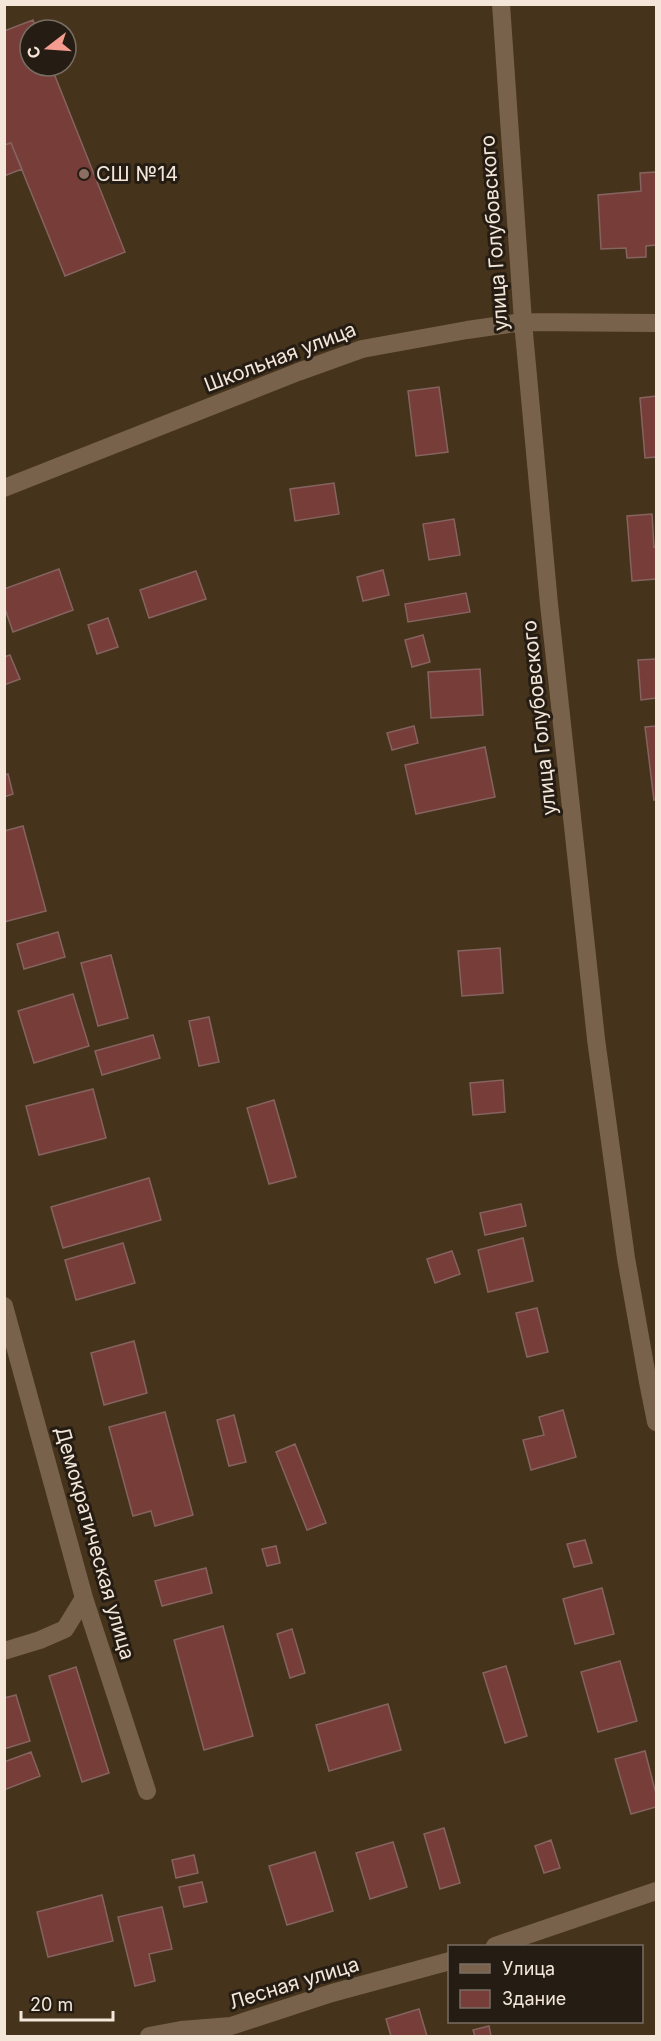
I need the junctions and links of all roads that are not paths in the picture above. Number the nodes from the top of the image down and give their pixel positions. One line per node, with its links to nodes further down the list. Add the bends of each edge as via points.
1 (501, 4): 2 (street, улица Голубовского)
2 (523, 322): 3 (street, Школьная улица); 4 (street, Школьная улица, via 362,349); 6 (street, улица Голубовского, via 549,604 597,1039 626,1258)
3 (657, 323)
4 (4, 488)
5 (4, 1306): 7 (street, Демократическая улица)
6 (657, 1422)
7 (84, 1598): 8 (street, via 66,1629); 9 (street, Демократическая улица)
8 (4, 1651)
9 (147, 1791)
10 (657, 1891): 11 (street)
11 (501, 1945)
12 (448, 1962): 13 (street, Лесная улица, via 332,1993)
13 (232, 2031): 14 (street, Лесная улица, via 181,2030)
14 (149, 2037)

